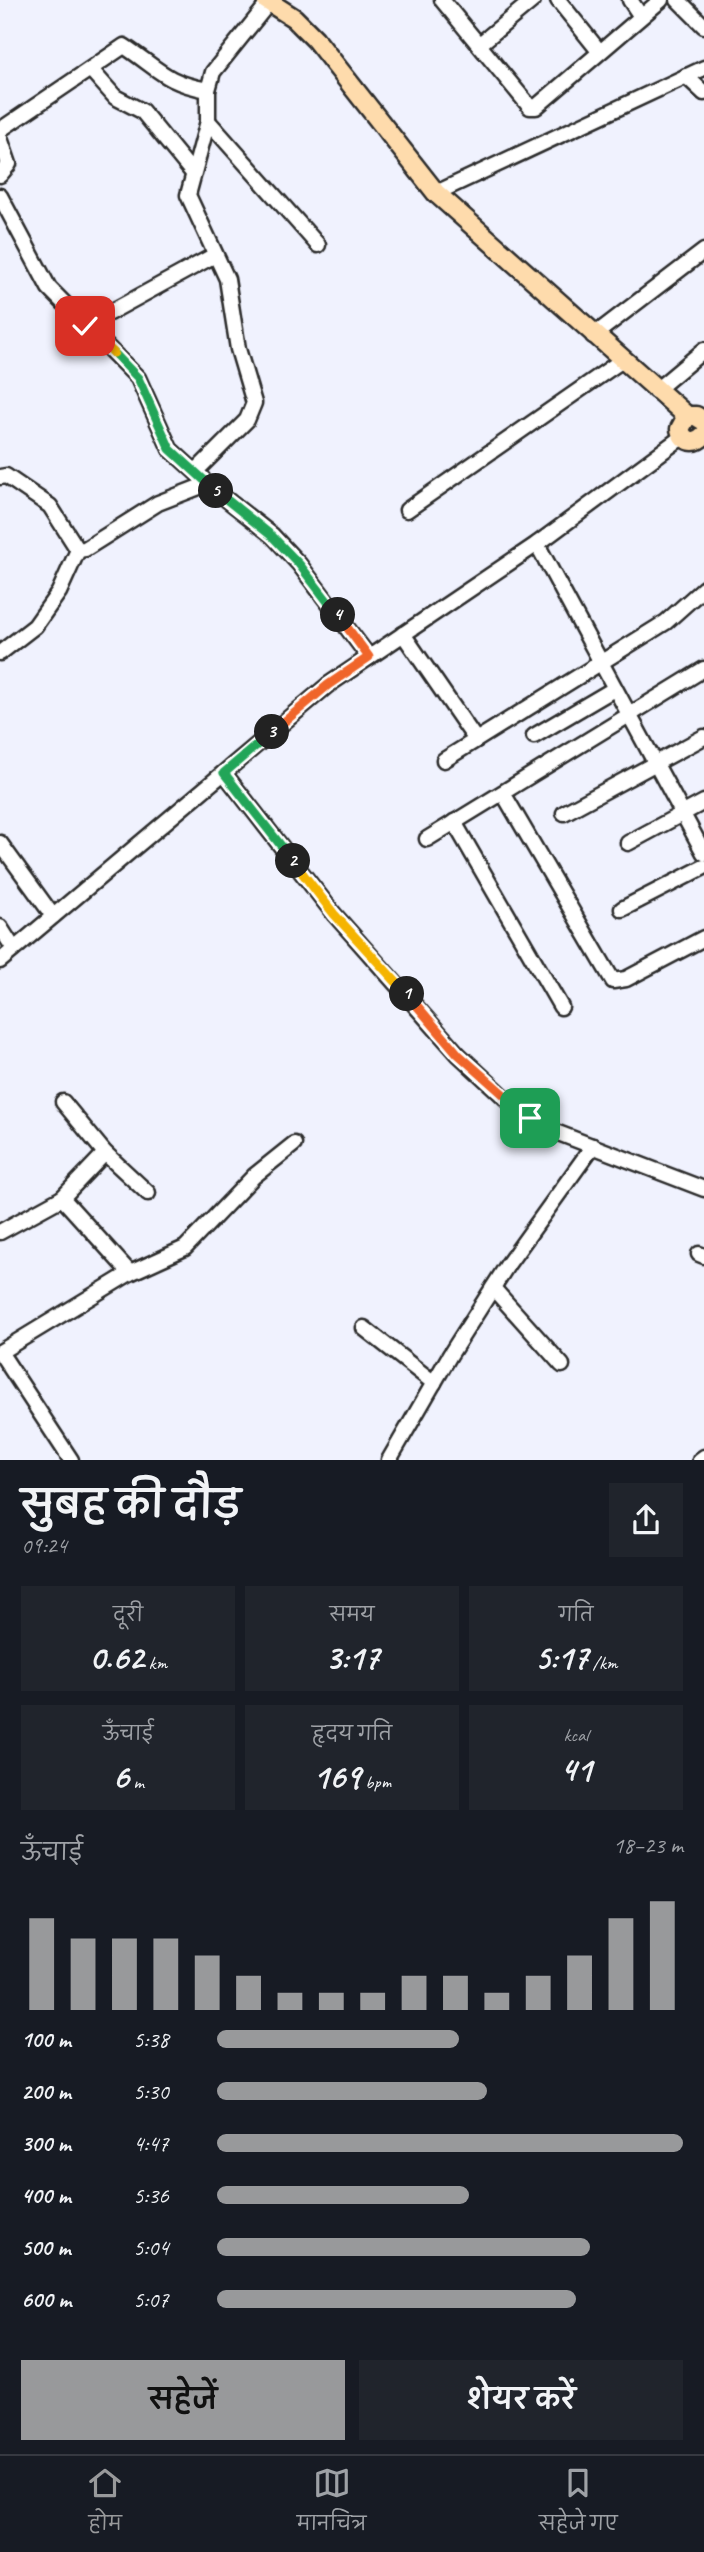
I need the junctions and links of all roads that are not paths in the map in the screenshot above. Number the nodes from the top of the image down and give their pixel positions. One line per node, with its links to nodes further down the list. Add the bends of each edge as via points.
1 (442, 0): 10 (street)
2 (533, 0): 10 (street)
3 (558, 0): 11 (street)
4 (630, 0): 8 (street)
5 (661, 0): 8 (street)
6 (678, 0): 9 (street)
7 (269, 1): 15 (street, via 213,72); 22 (main road, via 315,39)
8 (640, 15): 11 (street)
9 (704, 26)
10 (480, 44): 11 (street, via 530,107 536,107)
11 (599, 51)
12 (704, 68): 14 (street)
13 (92, 71): 15 (street, via 124,46 163,77); 18 (street); 20 (street, via 115,97 142,111)
14 (686, 76): 16 (street); 22 (street)
15 (208, 90): 17 (street)
16 (704, 93)
17 (208, 121): 20 (street); 24 (street)
18 (0, 130)
19 (0, 138): 21 (street, via 9,164)
20 (192, 172): 26 (street, via 188,195)
21 (0, 175)
22 (436, 193): 28 (main road)
23 (1, 203): 27 (street, via 49,288)
24 (318, 244)
25 (704, 251): 28 (street)
26 (215, 255): 27 (street); 35 (street, via 227,279 238,349 254,403 247,420)
27 (85, 326): 35 (street, via 138,378 170,449)
28 (593, 336): 30 (main road)
29 (704, 350): 31 (street)
30 (621, 360): 31 (main road); 38 (street)
31 (655, 391): 32 (main road)
32 (696, 419): 34 (main road, via 680,425)
33 (704, 435): 34 (main road, via 694,442)
34 (682, 436): 39 (street)
35 (195, 471): 37 (street)
36 (0, 477): 40 (street, via 6,476 42,499)
37 (207, 484): 40 (street, via 158,503); 44 (street, via 299,564)
38 (407, 510)
39 (537, 544): 42 (street); 45 (street)
40 (78, 550): 43 (street, via 59,592 35,626)
41 (704, 588): 45 (street, via 666,622)
42 (403, 634): 44 (street); 51 (street)
43 (0, 653)
44 (369, 657): 54 (street, via 328,685)
45 (600, 662): 47 (street); 51 (street)
46 (704, 669): 48 (street)
47 (614, 689): 48 (street); 49 (street)
48 (628, 714): 53 (street); 55 (street)
49 (534, 736)
50 (704, 737): 53 (street)
51 (476, 740): 52 (street)
52 (444, 761)
53 (657, 763): 57 (street); 58 (street)
54 (224, 773): 66 (street); 74 (street, via 334,914 458,1054 530,1118)
55 (503, 793): 59 (street); 68 (street, via 613,981 626,979)
56 (704, 802): 58 (street)
57 (564, 813)
58 (682, 814): 62 (street); 63 (street)
59 (454, 822): 60 (street); 71 (street)
60 (427, 839)
61 (0, 843): 66 (street)
62 (628, 843)
63 (704, 853)
64 (704, 867): 65 (street)
65 (622, 909)
66 (53, 916): 69 (street)
67 (0, 927): 69 (street)
68 (704, 938)
69 (14, 949): 70 (street)
70 (0, 961)
71 (561, 1007)
72 (63, 1102): 75 (street)
73 (294, 1144): 80 (street, via 254,1176 185,1248)
74 (593, 1146): 76 (street); 81 (street)
75 (104, 1153): 77 (street); 78 (street)
76 (704, 1189)
77 (148, 1192)
78 (62, 1198): 79 (street); 80 (street)
79 (0, 1232)
80 (130, 1273): 83 (street)
81 (493, 1287): 84 (street); 85 (street)
82 (364, 1328): 85 (street)
83 (0, 1352): 86 (street)
84 (562, 1365)
85 (434, 1383): 87 (street)
86 (71, 1460)
87 (389, 1460)

